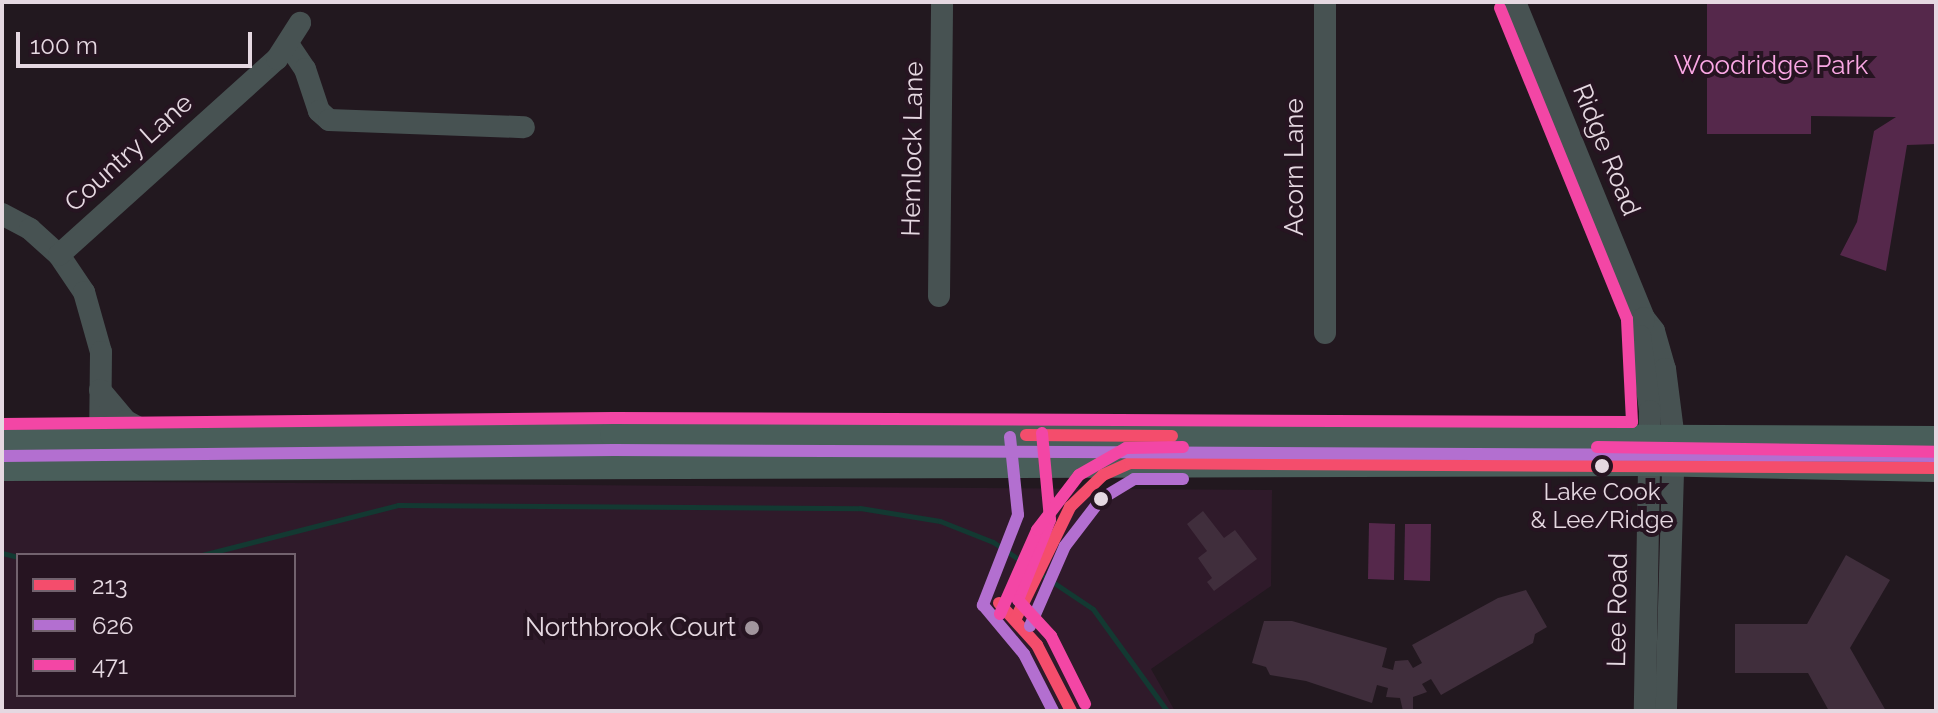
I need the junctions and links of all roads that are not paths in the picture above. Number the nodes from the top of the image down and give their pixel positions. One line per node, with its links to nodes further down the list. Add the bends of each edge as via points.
1 (942, 2): 9 (street, Hemlock Lane)
2 (1325, 2): 10 (street, Acorn Lane)
3 (1515, 2): 15 (street, Ridge Road, via 1644,318 1654,331 1665,369)
4 (300, 23): 5 (street, Country Lane)
5 (288, 44): 6 (street, via 305,69 319,111 329,120); 8 (street, Country Lane)
6 (524, 127)
7 (2, 214): 8 (street, via 30,229)
8 (59, 255): 11 (street, via 84,292 94,319 101,352)
9 (939, 296)
10 (1325, 333)
11 (100, 390): 14 (street, via 138,430); 16 (street)
12 (2, 440): 16 (main road)
13 (1936, 440): 15 (main road)
14 (169, 441): 15 (main road, via 614,434); 16 (main road)
15 (1661, 450): 16 (main road); 18 (main road); 19 (street, Lee Road); 20 (street, Lee Road)
16 (100, 454): 17 (main road)
17 (2, 467)
18 (1936, 468)
19 (1645, 711)
20 (1666, 711)

